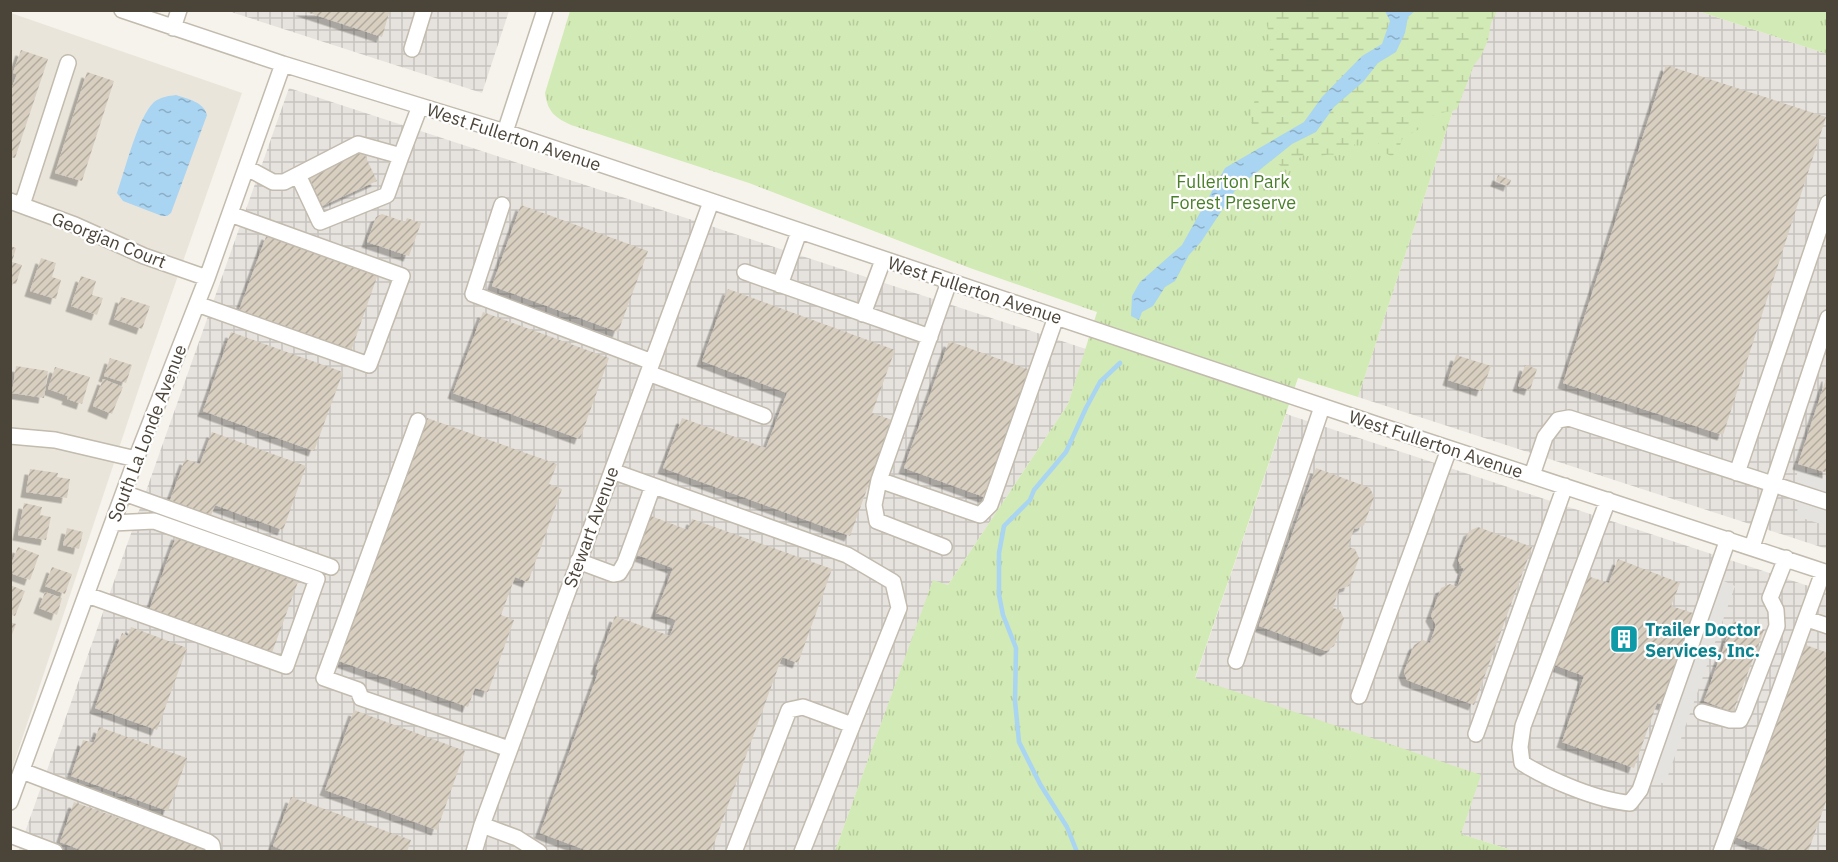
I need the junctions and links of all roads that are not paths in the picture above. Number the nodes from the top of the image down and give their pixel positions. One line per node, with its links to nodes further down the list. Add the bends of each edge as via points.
1 (122, 10): 5 (street, West Fullerton Avenue)
2 (179, 10): 5 (street)
3 (424, 10): 6 (street)
4 (545, 10): 10 (street)
5 (173, 28): 8 (street, West Fullerton Avenue)
6 (412, 49)
7 (68, 63): 15 (street)
8 (283, 64): 9 (street, West Fullerton Avenue); 12 (street, South La Londe Avenue)
9 (420, 106): 10 (street, West Fullerton Avenue); 11 (street)
10 (505, 132): 14 (street, West Fullerton Avenue)
11 (401, 156): 13 (street, via 358,144); 13 (street, via 387,195 320,222)
12 (247, 168): 13 (street, via 273,182); 18 (street, South La Londe Avenue)
13 (298, 175)
14 (711, 202): 19 (street, West Fullerton Avenue); 30 (street, Stewart Avenue)
15 (16, 203): 22 (street, Georgian Court)
16 (1827, 203): 38 (street)
17 (502, 205): 30 (street, via 473,294)
18 (230, 214): 22 (street, South La Londe Avenue); 25 (street, via 402,276 369,365)
19 (799, 232): 20 (street, West Fullerton Avenue); 24 (street)
20 (883, 260): 23 (street, West Fullerton Avenue); 26 (street)
21 (745, 272): 24 (street)
22 (207, 278): 25 (street, South La Londe Avenue)
23 (949, 282): 27 (street, West Fullerton Avenue); 29 (street)
24 (780, 285): 26 (street)
25 (197, 304): 36 (street, South La Londe Avenue)
26 (863, 314): 29 (street)
27 (1056, 316): 31 (street, West Fullerton Avenue); 40 (street, via 990,505 980,515)
28 (1827, 318): 41 (street)
29 (930, 337): 40 (street)
30 (650, 367): 32 (street); 37 (street, Stewart Avenue)
31 (1322, 407): 35 (street, West Fullerton Avenue); 58 (street)
32 (764, 416)
33 (418, 421): 63 (street, via 324,678 358,690 361,698)
34 (10, 436): 36 (street, via 55,440)
35 (1449, 449): 39 (street, West Fullerton Avenue); 59 (street)
36 (136, 459): 44 (street, South La Londe Avenue)
37 (612, 471): 42 (street); 52 (street, Stewart Avenue)
38 (1737, 473): 39 (street, via 1569,418 1558,420 1545,437); 41 (street)
39 (1532, 476): 43 (street, West Fullerton Avenue)
40 (879, 480): 49 (street, via 874,505 877,521)
41 (1773, 484): 46 (street); 50 (street)
42 (653, 486): 52 (street, via 619,573); 61 (street, via 847,555 893,582 899,608)
43 (1565, 486): 45 (street, West Fullerton Avenue); 62 (street)
44 (124, 493): 47 (street, South La Londe Avenue); 53 (street)
45 (1608, 500): 48 (street, West Fullerton Avenue); 48 (street, via 1523,726 1521,747 1522,763 1544,776 1615,802 1630,803 1640,790)
46 (1827, 502)
47 (113, 523): 55 (street, South La Londe Avenue); 55 (street, via 154,521 317,579 286,666)
48 (1728, 539): 50 (street, West Fullerton Avenue)
49 (944, 547)
50 (1752, 547): 51 (street, West Fullerton Avenue)
51 (1786, 558): 54 (street, West Fullerton Avenue); 60 (street, via 1770,598 1777,626 1740,720)
52 (578, 561): 63 (street, Stewart Avenue)
53 (331, 567)
54 (1825, 572): 56 (street)
55 (87, 595): 64 (street, South La Londe Avenue)
56 (1807, 620): 57 (street); 74 (street)
57 (1827, 626)
58 (1236, 661)
59 (1359, 696)
60 (1702, 712)
61 (852, 725): 72 (street, via 803,707 789,710); 73 (street)
62 (1476, 734)
63 (509, 749): 66 (street, Stewart Avenue)
64 (22, 771): 65 (street, South La Londe Avenue); 69 (street, via 208,842)
65 (10, 802)
66 (482, 825): 70 (street, Stewart Avenue); 71 (street, via 517,838)
67 (10, 835): 68 (street)
68 (55, 852)
69 (213, 852)
70 (474, 852)
71 (539, 852)
72 (734, 852)
73 (802, 852)
74 (1720, 852)

